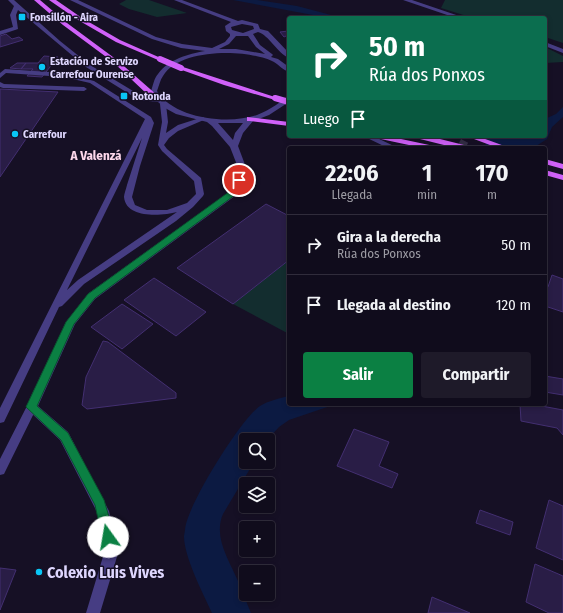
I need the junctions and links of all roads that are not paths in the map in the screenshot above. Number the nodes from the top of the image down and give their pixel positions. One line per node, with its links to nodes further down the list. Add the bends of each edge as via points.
1 (11, 0): 7 (street)
2 (37, 0): 24 (main road, via 116,62)
3 (52, 0): 25 (main road, bridge, via 118,41 181,68)
4 (73, 0): 15 (street, via 154,38 181,46)
5 (177, 0): 9 (street)
6 (406, 0): 8 (street)
7 (17, 6): 11 (street, via 13,15 16,28); 24 (street, via 88,66 141,99)
8 (456, 16)
9 (236, 22): 10 (street, via 252,23 256,25); 12 (street, via 228,26 229,31)
10 (257, 30): 13 (street); 17 (street, via 263,30 268,34)
11 (0, 33)
12 (233, 33): 13 (street); 15 (street, via 227,43)
13 (250, 34): 18 (street, via 258,46)
14 (547, 45): 16 (street)
15 (213, 50): 18 (street, via 248,52); 24 (street, via 186,58 164,71 154,86)
16 (563, 51)
17 (287, 54)
18 (280, 62): 19 (street)
19 (287, 68)
20 (0, 76): 26 (lane, via 4,71 64,75 92,82)
21 (0, 84): 22 (lane)
22 (84, 89)
23 (287, 100): 28 (street, via 273,110)
24 (159, 101): 27 (street, via 181,114); 34 (lane, via 165,122)
25 (287, 101)
26 (149, 118): 44 (lane, via 151,123 128,197 132,206 146,214 168,212); 45 (lane)
27 (206, 119): 28 (street); 34 (lane, via 174,130); 35 (street, via 215,124)
28 (250, 119): 29 (main road); 35 (street, via 239,133)
29 (287, 124)
30 (372, 138): 36 (street)
31 (386, 138): 37 (main road)
32 (428, 138): 38 (main road)
33 (476, 138): 39 (main road)
34 (161, 145): 44 (lane, via 198,180 200,194)
35 (234, 146): 46 (street, via 243,170 236,191 92,296 70,322)
36 (390, 146)
37 (424, 146)
38 (458, 146)
39 (500, 146)
40 (547, 162): 41 (main road)
41 (563, 167)
42 (547, 173): 43 (main road)
43 (563, 178)
44 (190, 205): 45 (lane, via 81,282)
45 (52, 312): 47 (lane)
46 (32, 407): 48 (lane); 49 (street, via 64,436 102,511 112,550)
47 (0, 419)
48 (0, 470)
49 (93, 613)

